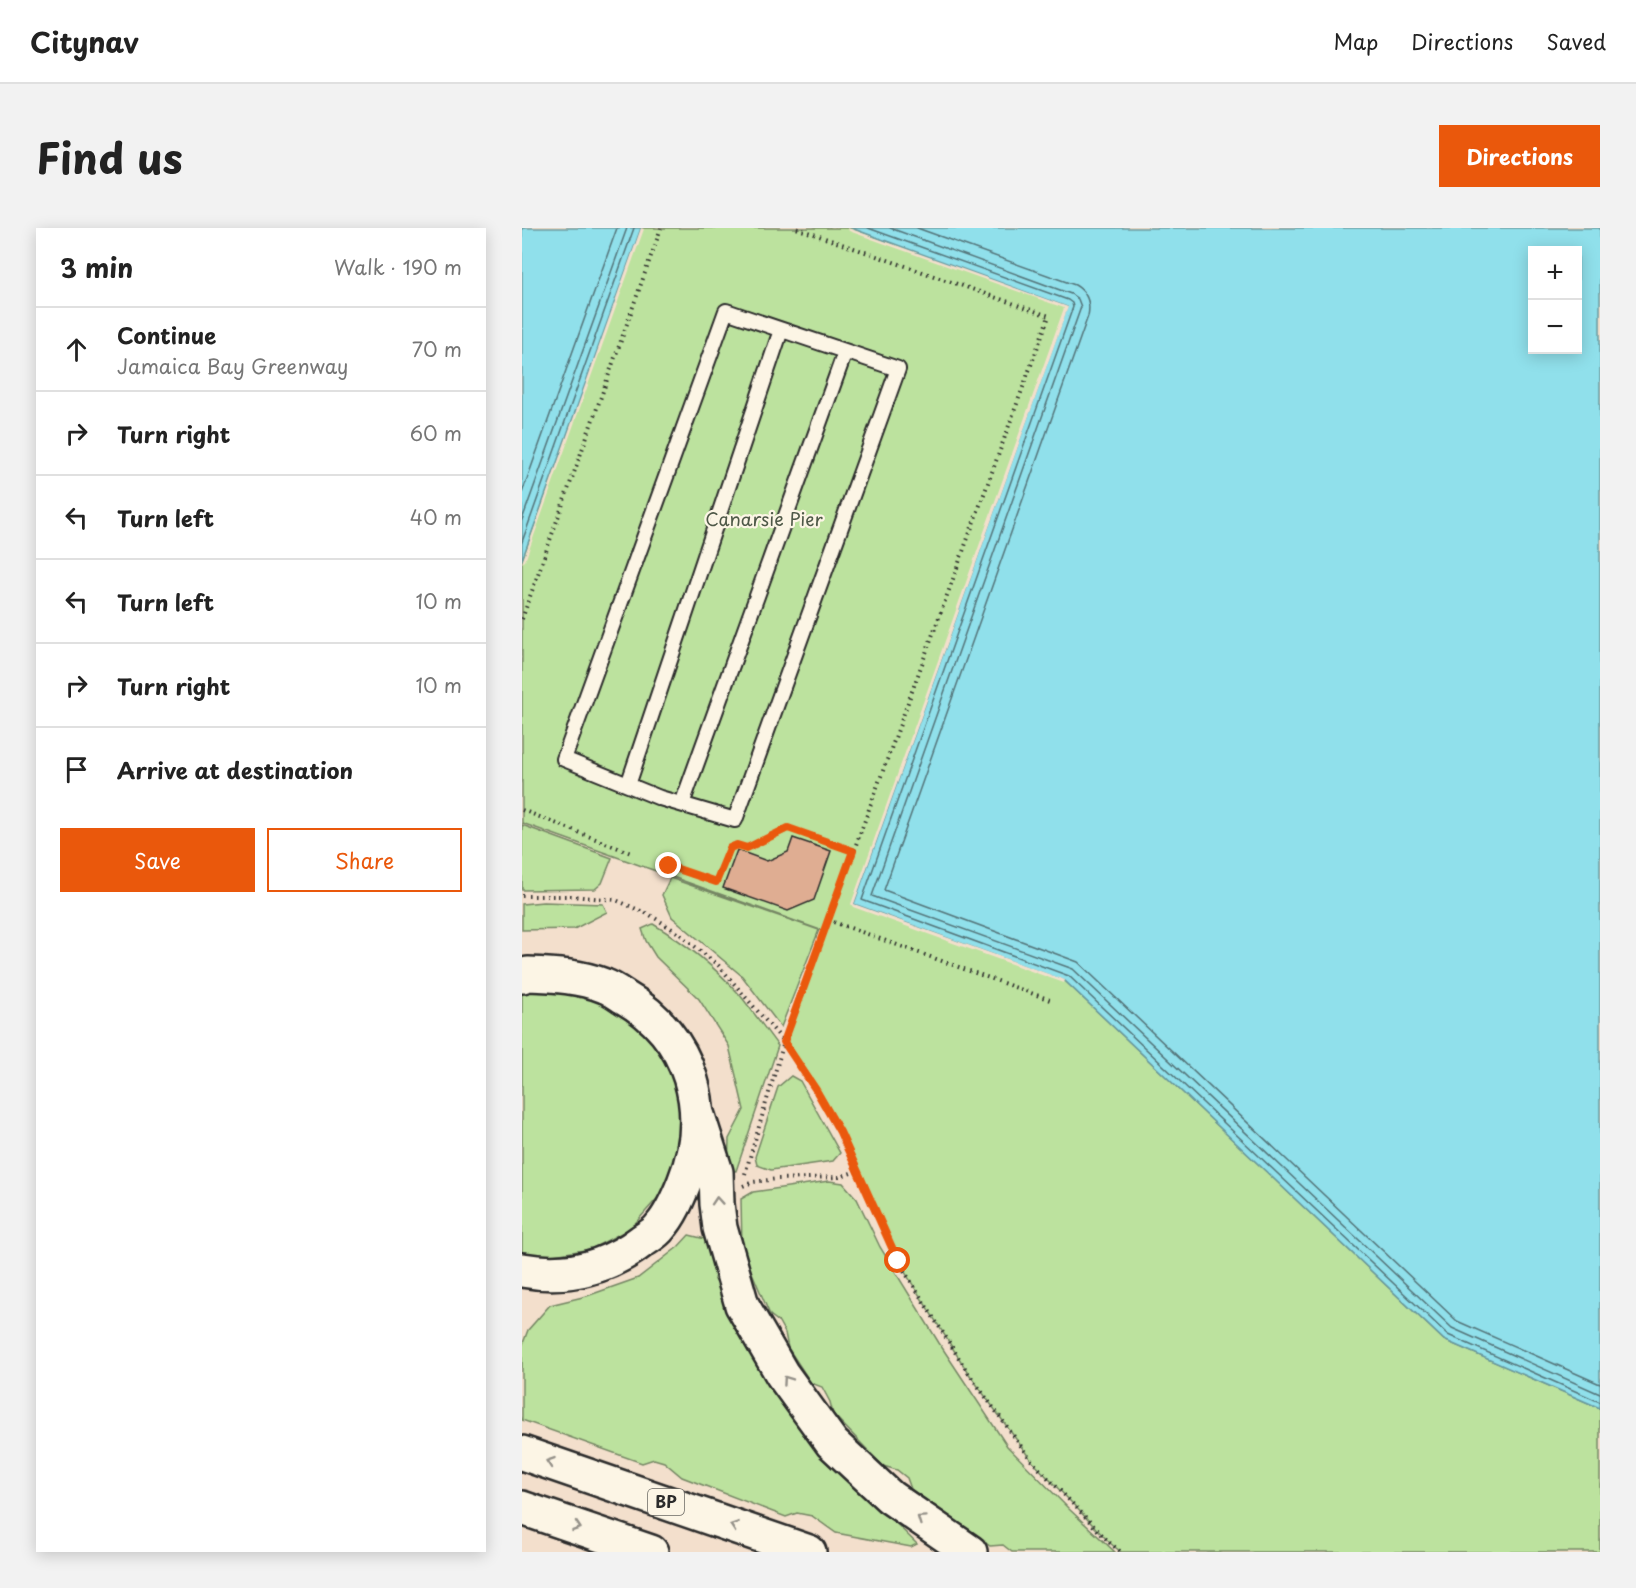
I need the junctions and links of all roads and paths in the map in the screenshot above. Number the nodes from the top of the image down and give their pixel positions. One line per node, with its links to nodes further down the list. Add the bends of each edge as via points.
1 (661, 228): 5 (path)
2 (796, 228): 9 (path, via 1049,316)
3 (781, 330): 4 (lane); 6 (lane); 6 (lane, via 726,311 564,759)
4 (845, 352): 7 (lane); 7 (lane, via 898,369 890,392 735,820)
5 (522, 619)
6 (628, 785): 7 (lane)
7 (682, 804)
8 (522, 810): 10 (path)
9 (853, 851): 11 (path, via 788,828 747,848 730,848 716,882); 13 (path)
10 (631, 853)
11 (657, 863)
12 (522, 897): 16 (path, via 616,900 650,915 719,966)
13 (828, 920): 15 (path); 16 (path)
14 (522, 976): 17 (main road, via 574,977 605,986 638,1005 676,1044 694,1089)
15 (1053, 1001)
16 (784, 1042): 18 (path, via 831,1115); 18 (path, via 741,1187 777,1179 839,1177)
17 (698, 1116): 20 (main road, via 691,1168 679,1198 660,1228 630,1251); 26 (main road, one-way to 17, via 890,1497 832,1443 782,1374 742,1305 720,1228 716,1172)
18 (857, 1171): 27 (path, via 898,1261 967,1371 1030,1460)
19 (522, 1270): 20 (main road)
20 (569, 1273): 21 (main road)
21 (522, 1292)
22 (522, 1453): 25 (main road, BP, one-way to 22)
23 (522, 1508): 24 (main road, one-way to 24)
24 (651, 1552)
25 (809, 1552)
26 (970, 1552)
27 (1121, 1552)

